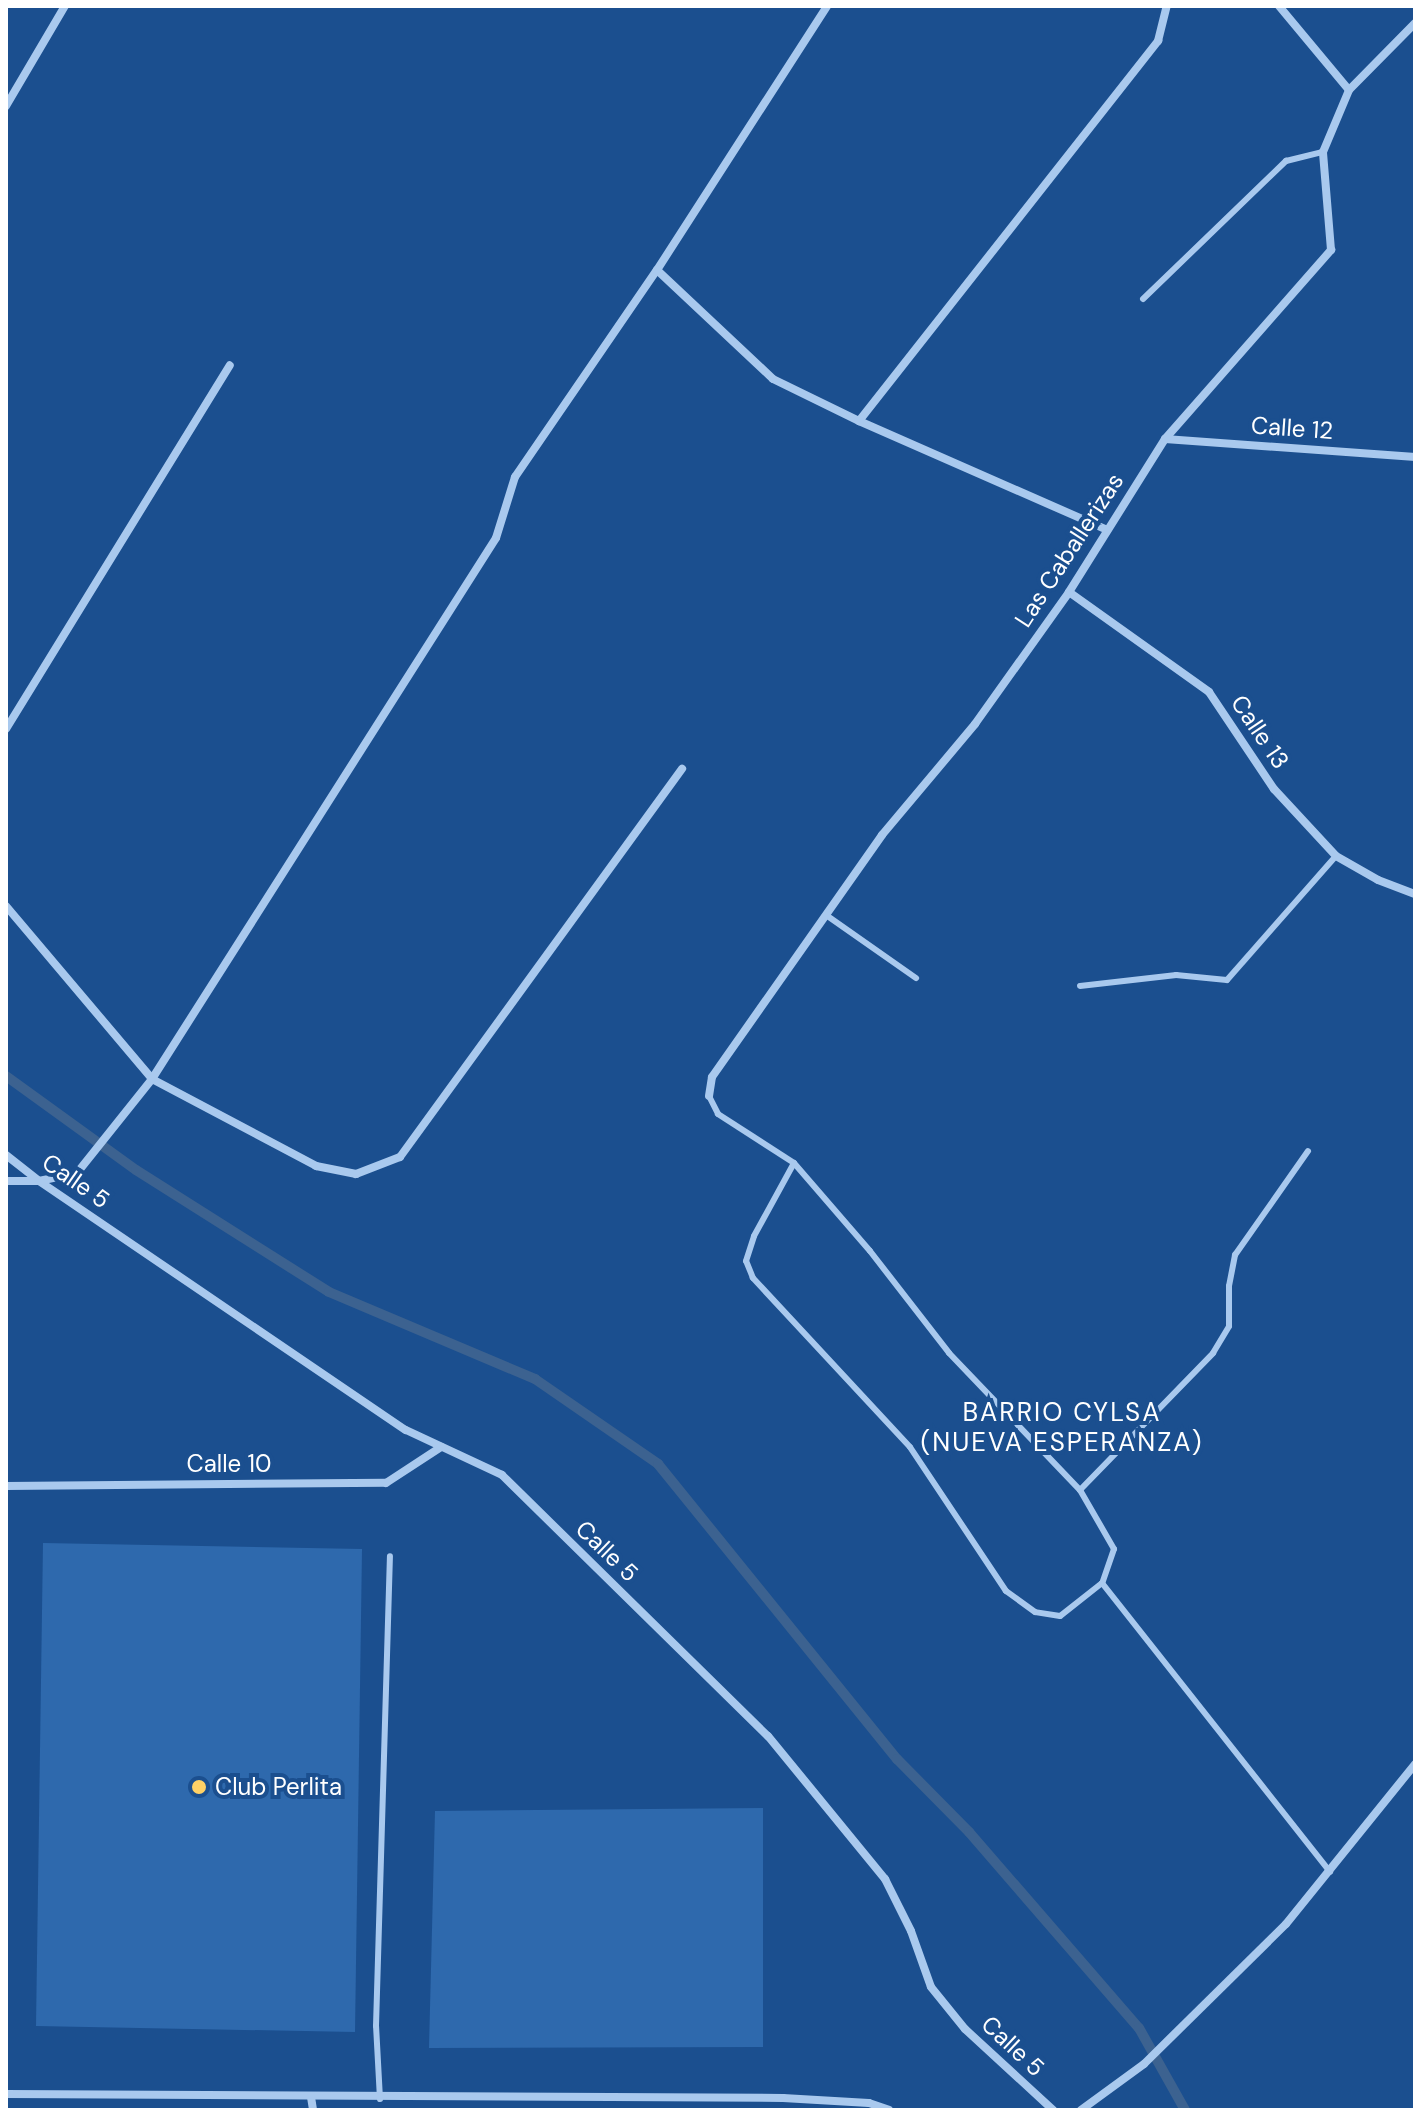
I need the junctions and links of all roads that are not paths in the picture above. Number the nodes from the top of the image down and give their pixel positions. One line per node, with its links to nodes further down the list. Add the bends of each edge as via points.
1 (65, 6): 7 (street)
2 (827, 6): 9 (street)
3 (1167, 6): 12 (street, via 1158,41)
4 (1279, 6): 6 (street)
5 (1415, 23): 6 (street, Las Caballerizas)
6 (1349, 90): 8 (street, Las Caballerizas)
7 (6, 106)
8 (1323, 152): 10 (lane, via 1286,161); 13 (street, Las Caballerizas, via 1331,250)
9 (657, 270): 12 (street, via 773,379); 25 (street, via 515,477 496,538)
10 (1143, 299)
11 (230, 365): 17 (street)
12 (859, 421): 15 (street)
13 (1165, 439): 14 (street, Calle 12); 15 (street, Las Caballerizas)
14 (1415, 457)
15 (1107, 530): 16 (street, Las Caballerizas)
16 (1069, 592): 19 (street, Calle 13, via 1209,692 1274,789); 22 (street, Las Caballerizas, via 975,724 882,835)
17 (6, 729)
18 (682, 769): 25 (street, via 400,1157 356,1174 316,1166)
19 (1336, 856): 20 (street, Calle 13); 24 (lane, via 1227,980 1176,975)
20 (1415, 894)
21 (6, 906): 25 (street)
22 (826, 915): 23 (lane); 26 (street, Las Caballerizas, via 712,1077)
23 (916, 978)
24 (1080, 986)
25 (152, 1079): 31 (street, via 77,1173)
26 (709, 1096): 29 (lane, via 718,1114)
27 (1308, 1151): 34 (lane, via 1235,1255 1229,1326 1213,1353)
28 (6, 1155): 31 (street, Calle 5)
29 (794, 1163): 34 (lane, via 949,1353); 36 (lane, via 754,1236 746,1261 753,1278 910,1447 1006,1591 1035,1612 1060,1616)
30 (6, 1181): 31 (street)
31 (39, 1181): 32 (street, Calle 5, via 406,1430)
32 (441, 1447): 33 (street, Calle 10, via 386,1483); 44 (street, Calle 5, via 502,1475 768,1736 885,1879 931,1987 965,2029)
33 (6, 1486)
34 (1080, 1490): 36 (lane, via 1114,1549)
35 (390, 1556): 41 (lane, via 376,2026)
36 (1102, 1583): 38 (lane)
37 (1415, 1764): 38 (street)
38 (1330, 1872): 45 (street, via 1286,1924 1144,2064)
39 (6, 2094): 40 (street)
40 (311, 2097): 41 (street); 42 (street)
41 (380, 2099): 43 (street, via 783,2098 869,2103)
42 (313, 2110)
43 (889, 2110)
44 (1053, 2110)
45 (1081, 2110)

